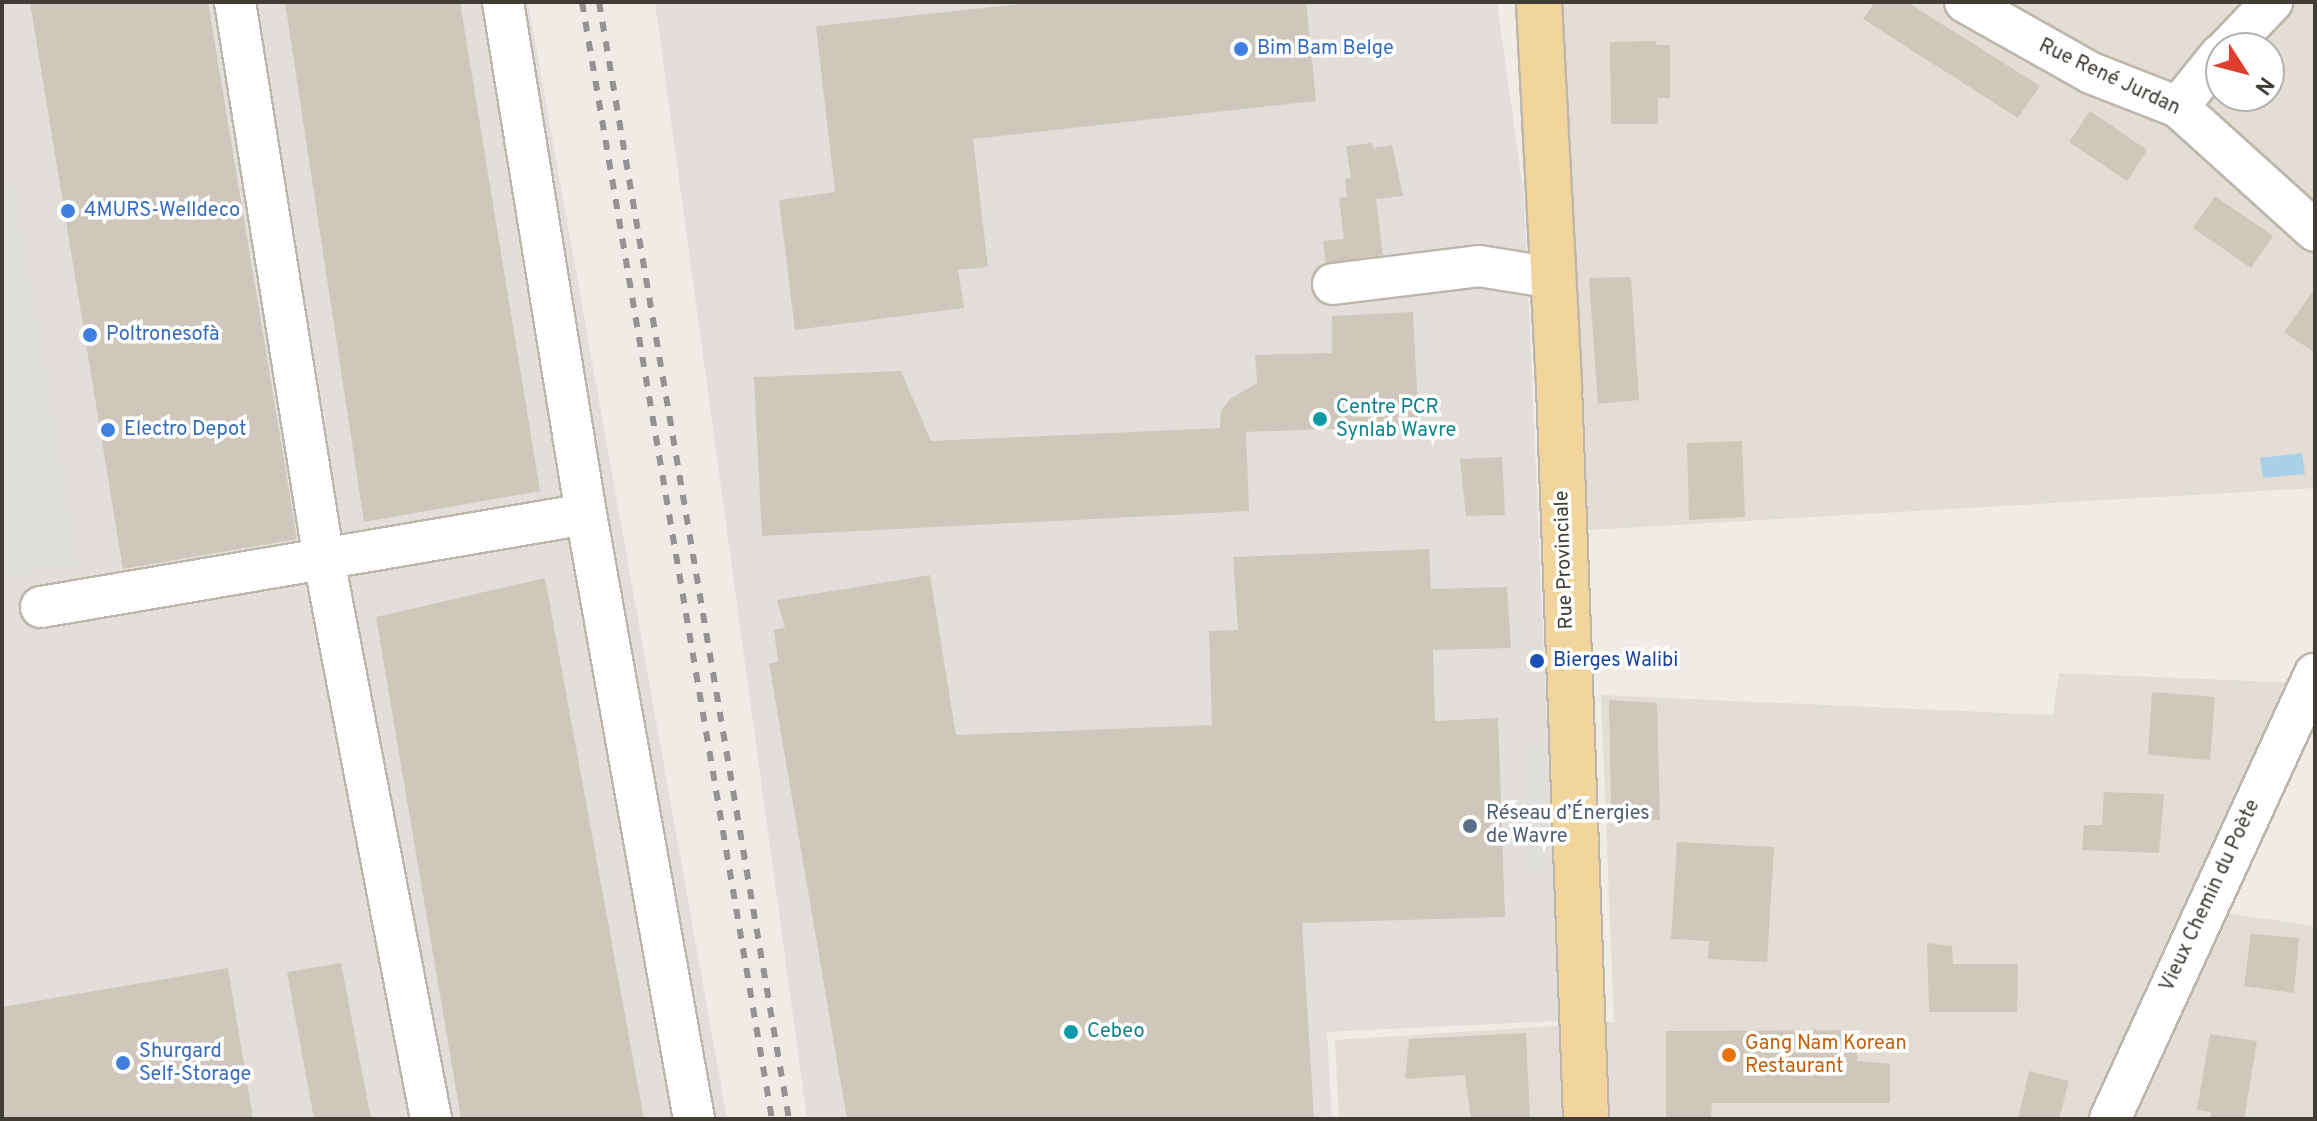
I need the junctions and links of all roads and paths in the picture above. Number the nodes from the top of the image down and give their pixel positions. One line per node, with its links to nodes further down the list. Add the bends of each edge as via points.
1 (235, 2): 13 (street)
2 (503, 2): 12 (street)
3 (1539, 2): 10 (main road, Rue Provinciale)
4 (1965, 2): 8 (street, Rue René Jurdan, via 2091,73)
5 (2272, 2): 6 (street)
6 (2243, 32)
7 (2205, 74): 8 (street)
8 (2178, 107): 9 (street, Rue René Jurdan)
9 (2315, 231)
10 (1554, 278): 11 (street, via 1479,266); 18 (main road, Rue Provinciale)
11 (1333, 284)
12 (586, 514): 13 (street); 17 (street)
13 (324, 560): 14 (street); 16 (street)
14 (41, 607)
15 (2315, 674): 19 (street, Vieux Chemin du Poète)
16 (431, 1119)
17 (694, 1119)
18 (1586, 1119)
19 (2110, 1119)

